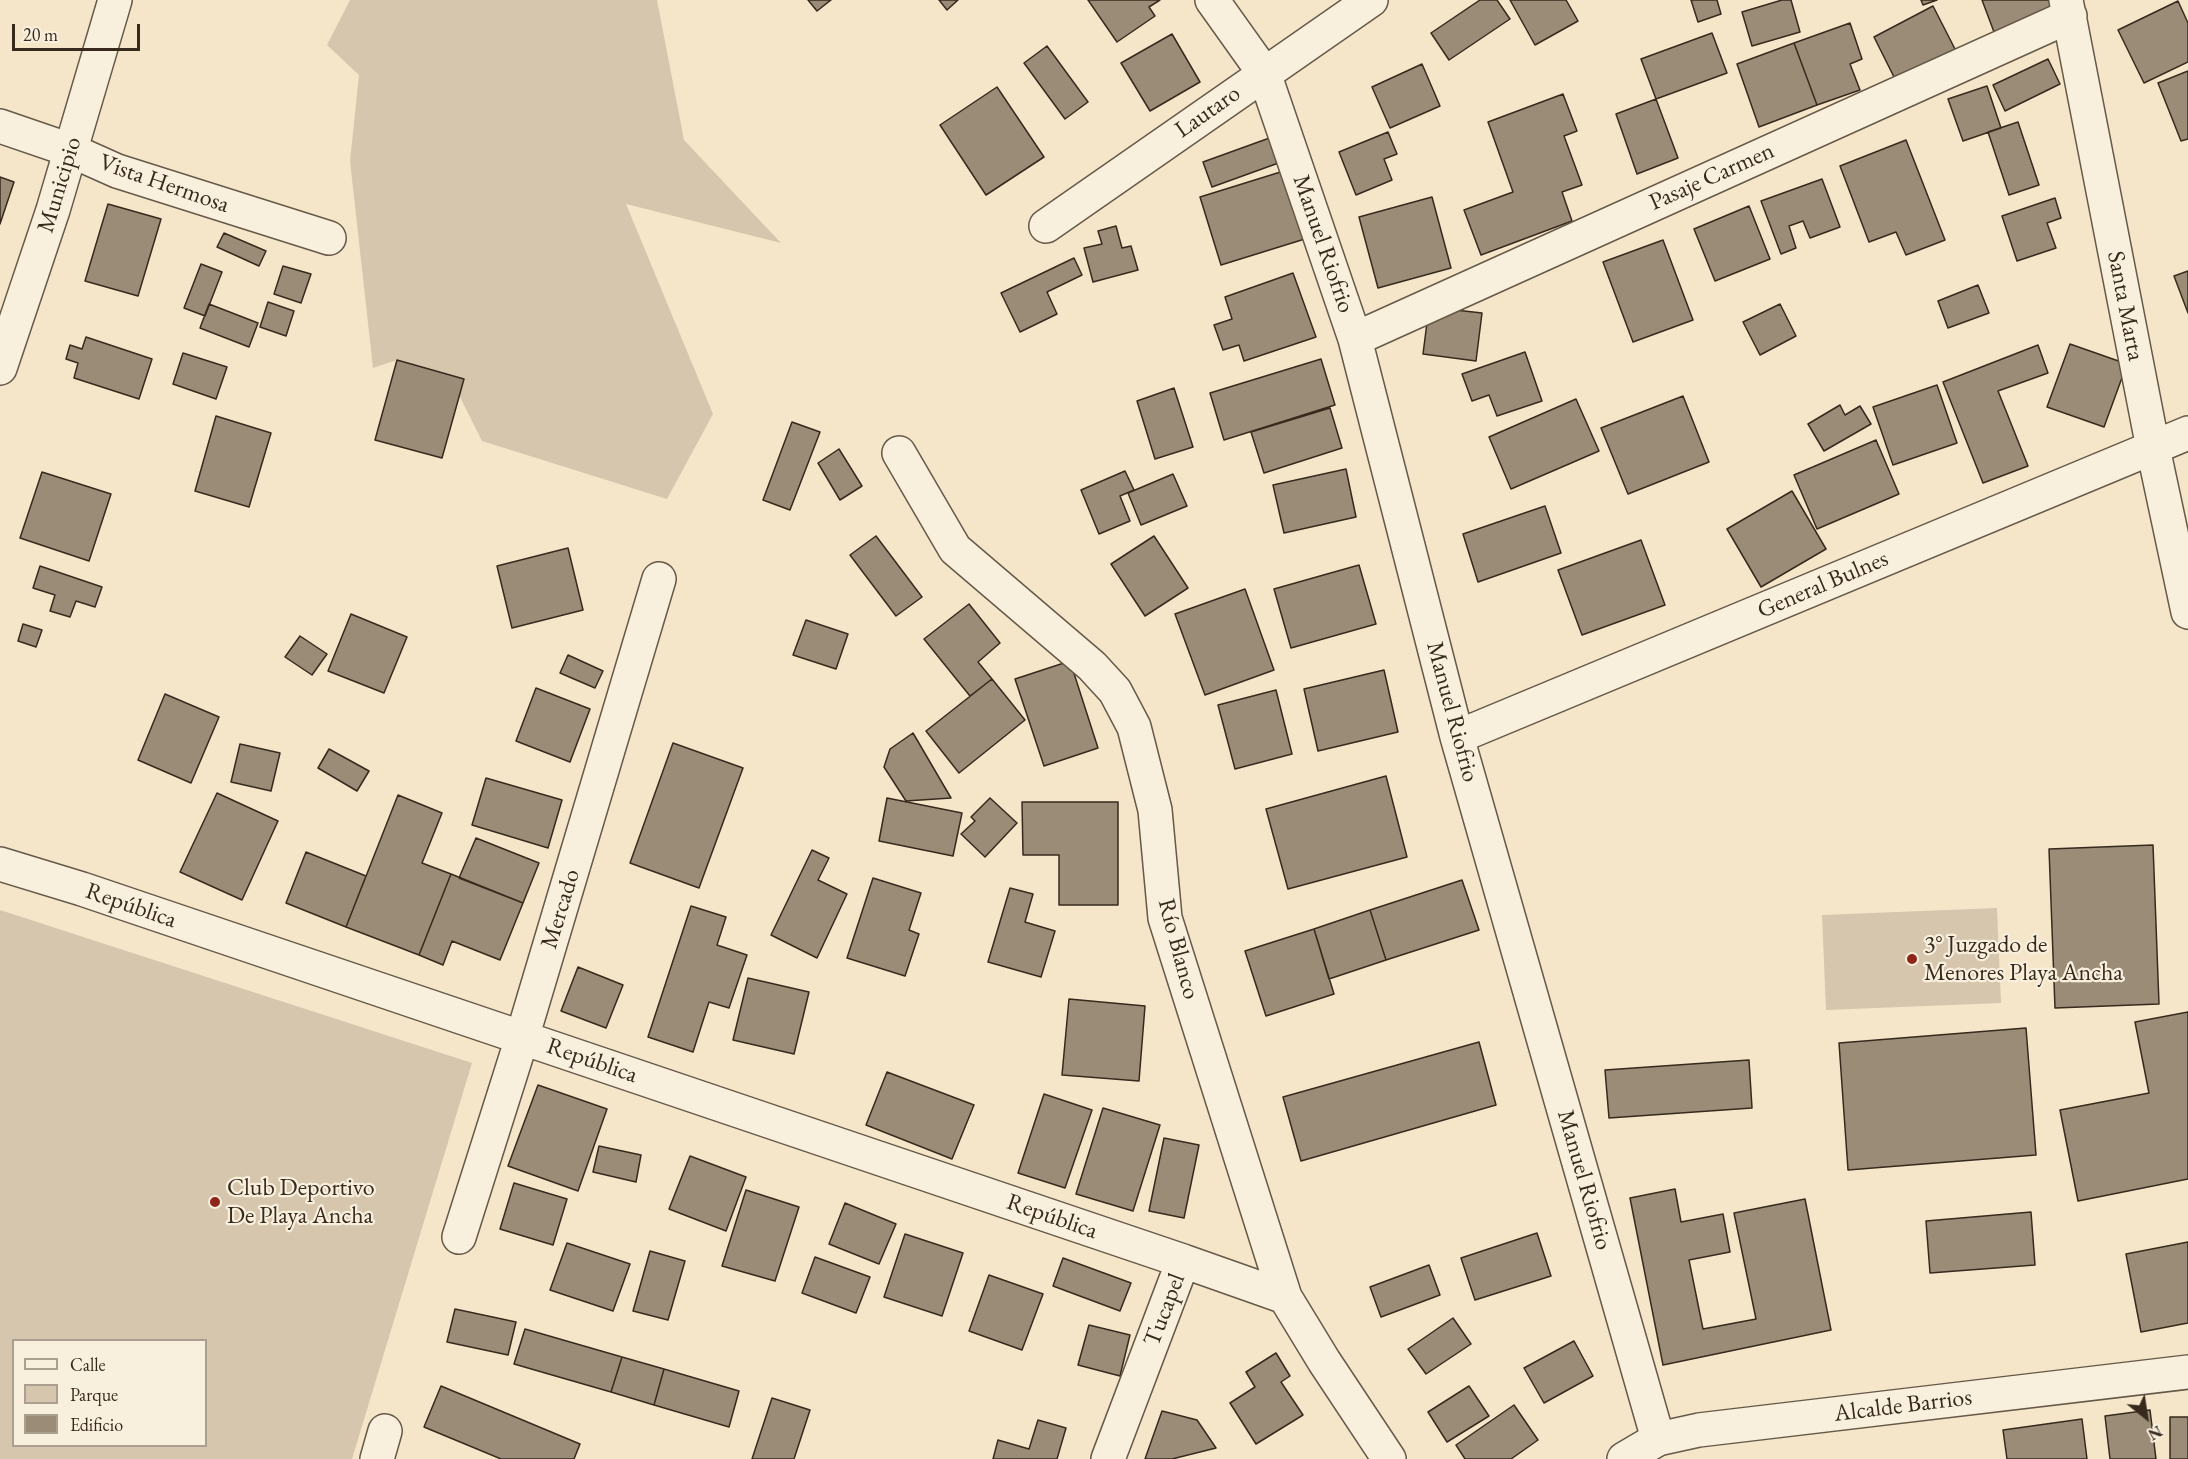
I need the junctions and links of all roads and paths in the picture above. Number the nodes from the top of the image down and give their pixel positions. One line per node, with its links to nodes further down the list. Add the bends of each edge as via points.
1 (115, 0): 7 (street, Municipio)
2 (1212, 0): 5 (street, Manuel Riofrio)
3 (1371, 0): 5 (street, Lautaro)
4 (2068, 8): 10 (street, Pasaje Carmen); 13 (street, Santa Marta)
5 (1264, 72): 8 (street, Lautaro); 10 (street, Manuel Riofrio)
6 (0, 126): 7 (street, Vista Hermosa)
7 (70, 150): 9 (street, Vista Hermosa, via 117,171); 11 (street, Municipio)
8 (1046, 226)
9 (329, 238)
10 (1355, 339): 17 (street, Manuel Riofrio)
11 (0, 368)
12 (2188, 433): 13 (street, General Bulnes)
13 (2153, 448): 16 (street, Santa Marta); 17 (street, General Bulnes)
14 (899, 453): 22 (street, Río Blanco, via 955,549 1092,666 1115,691 1134,727 1155,810 1165,918)
15 (659, 579): 19 (street, Mercado)
16 (2188, 612)
17 (1457, 737): 24 (street, Manuel Riofrio)
18 (0, 864): 19 (street, República)
19 (522, 1038): 20 (street, Mercado); 21 (street, República)
20 (459, 1237)
21 (1183, 1262): 22 (street, Tucapel); 25 (street, Tucapel)
22 (1285, 1297): 26 (street, Río Blanco)
23 (2188, 1372): 24 (street, Alcalde Barrios, via 1711,1428)
24 (1658, 1439): 27 (street, Alcalde Barrios)
25 (1108, 1459)
26 (1389, 1459)
27 (1624, 1459)

